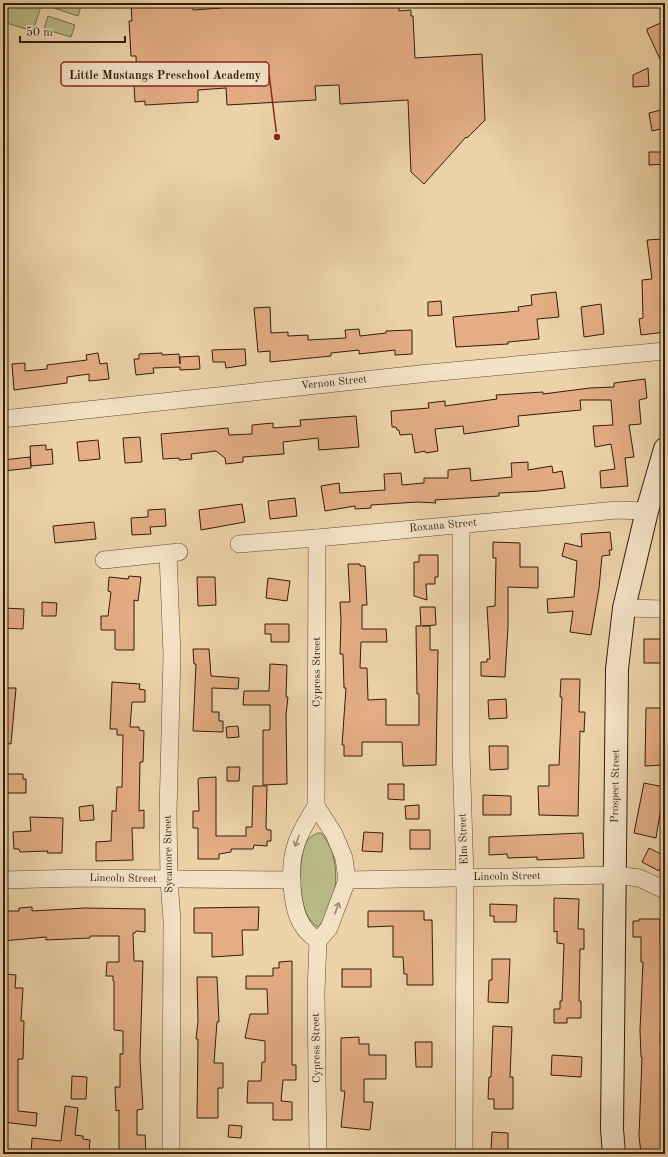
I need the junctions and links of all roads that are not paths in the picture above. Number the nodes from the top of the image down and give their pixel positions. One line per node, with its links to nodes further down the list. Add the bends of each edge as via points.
1 (665, 351): 2 (street, Vernon Street, via 421,374)
2 (3, 419)
3 (665, 449): 4 (street, Prospect Street)
4 (647, 511): 5 (street, Roxana Street, via 616,510); 9 (street, Prospect Street)
5 (461, 525): 6 (street, Roxana Street); 13 (street, Elm Street, via 461,751)
6 (317, 538): 7 (street, Roxana Street); 11 (street, Cypress Street)
7 (239, 544)
8 (104, 560): 15 (street, Sycamore Street, via 174,553)
9 (624, 608): 10 (street); 12 (street, Prospect Street, via 617,669)
10 (665, 608)
11 (316, 806): 16 (street, one-way to 16, via 294,849); 17 (street, via 334,834 344,858)
12 (615, 875): 13 (street, Lincoln Street); 18 (street, Lincoln Street, via 639,878); 20 (street, Prospect Street)
13 (465, 878): 17 (street, Lincoln Street); 23 (street, Elm Street)
14 (3, 880): 15 (street, Lincoln Street)
15 (169, 880): 16 (street, Lincoln Street); 21 (street, Sycamore Street, via 172,922)
16 (292, 880): 19 (street, via 296,912 303,927)
17 (346, 880): 19 (street, one-way to 17, via 330,928)
18 (665, 890)
19 (318, 941): 22 (street, Cypress Street)
20 (612, 1129): 24 (street, Prospect Street); 25 (street, Prospect Street)
21 (171, 1154)
22 (318, 1154)
23 (464, 1154)
24 (604, 1154)
25 (614, 1154)

